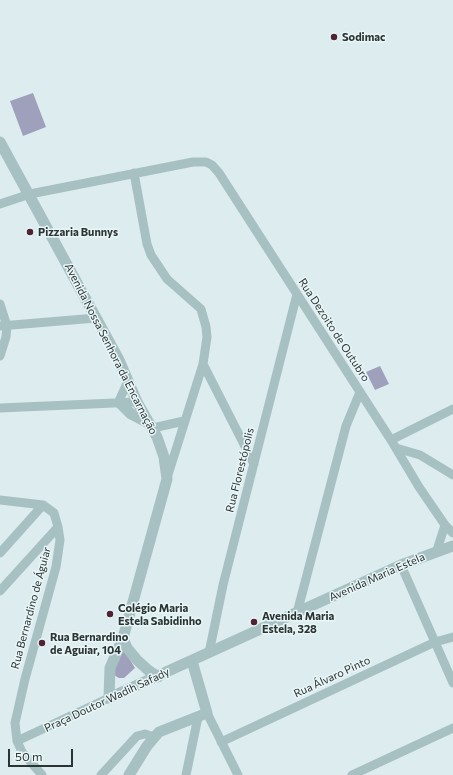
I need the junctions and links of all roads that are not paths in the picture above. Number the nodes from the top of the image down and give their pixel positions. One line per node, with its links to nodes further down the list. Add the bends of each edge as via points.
1 (0, 142): 3 (street, Avenida Nossa Senhora da Encarnação)
2 (134, 173): 3 (street); 5 (street, Rua Dezoito de Outubro, via 193,162 206,162 212,165); 10 (street, via 151,255 167,279 193,301 204,315 207,337)
3 (30, 194): 4 (street); 7 (street, Avenida Nossa Senhora da Encarnação)
4 (0, 204)
5 (297, 294): 12 (street, Rua Dezoito de Outubro); 20 (street, Rua Florestópolis)
6 (0, 304): 8 (street)
7 (96, 318): 8 (street); 11 (street, Avenida Nossa Senhora da Encarnação)
8 (3, 326): 9 (street, via 6,337)
9 (0, 356)
10 (204, 364): 17 (street); 20 (street)
11 (128, 381): 13 (street, Avenida Nossa Senhora da Encarnação); 14 (street)
12 (360, 392): 19 (street, Rua Dezoito de Outubro); 33 (street, via 346,426)
13 (137, 402): 14 (street); 18 (street, Avenida Nossa Senhora da Encarnação)
14 (119, 403): 15 (street); 18 (street, via 131,414)
15 (0, 408)
16 (453, 409): 19 (street)
17 (184, 421): 18 (street); 22 (street)
18 (152, 426): 22 (street, Avenida Nossa Senhora da Encarnação, via 164,457)
19 (394, 444): 21 (street, via 420,455); 25 (street, Rua Dezoito de Outubro)
20 (254, 464): 37 (street, Rua Florestópolis, via 223,585)
21 (453, 475)
22 (167, 479): 35 (street, Avenida Nossa Senhora da Encarnação)
23 (0, 500): 24 (street)
24 (43, 505): 26 (street, Rua Bernardino de Águiar, via 54,513); 30 (street)
25 (445, 525): 27 (street, Rua Dezoito de Outubro); 29 (street)
26 (58, 527): 32 (street); 45 (street, Rua Bernardino de Águiar, via 60,540 56,567 16,716 15,730)
27 (453, 533)
28 (453, 546): 29 (street, Avenida Maria Estela)
29 (437, 550): 31 (street, Avenida Maria Estela)
30 (0, 553)
31 (401, 565): 33 (street, Avenida Maria Estela); 36 (street)
32 (0, 591)
33 (297, 613): 37 (street, Avenida Maria Estela)
34 (453, 637): 36 (street, Rua Álvaro Pinto)
35 (123, 638): 39 (street, via 137,660); 41 (street, Avenida Nossa Senhora da Encarnação, via 110,668)
36 (435, 642): 40 (street); 46 (street, Rua Álvaro Pinto)
37 (209, 653): 38 (street, Avenida Maria Estela)
38 (192, 661): 39 (street, Praça Doutor Wadih Safady); 42 (street)
39 (158, 677): 41 (street, Praça Doutor Wadih Safady)
40 (453, 683)
41 (109, 698): 45 (street, Praça Doutor Wadih Safady)
42 (202, 715): 44 (street, via 164,729); 46 (street); 50 (street)
43 (453, 728): 52 (street)
44 (154, 737): 48 (street, via 145,734 137,736); 49 (street)
45 (18, 741): 47 (street, via 22,752)
46 (221, 742): 51 (street)
47 (42, 775)
48 (101, 775)
49 (129, 775)
50 (186, 775)
51 (238, 775)
52 (352, 775)

